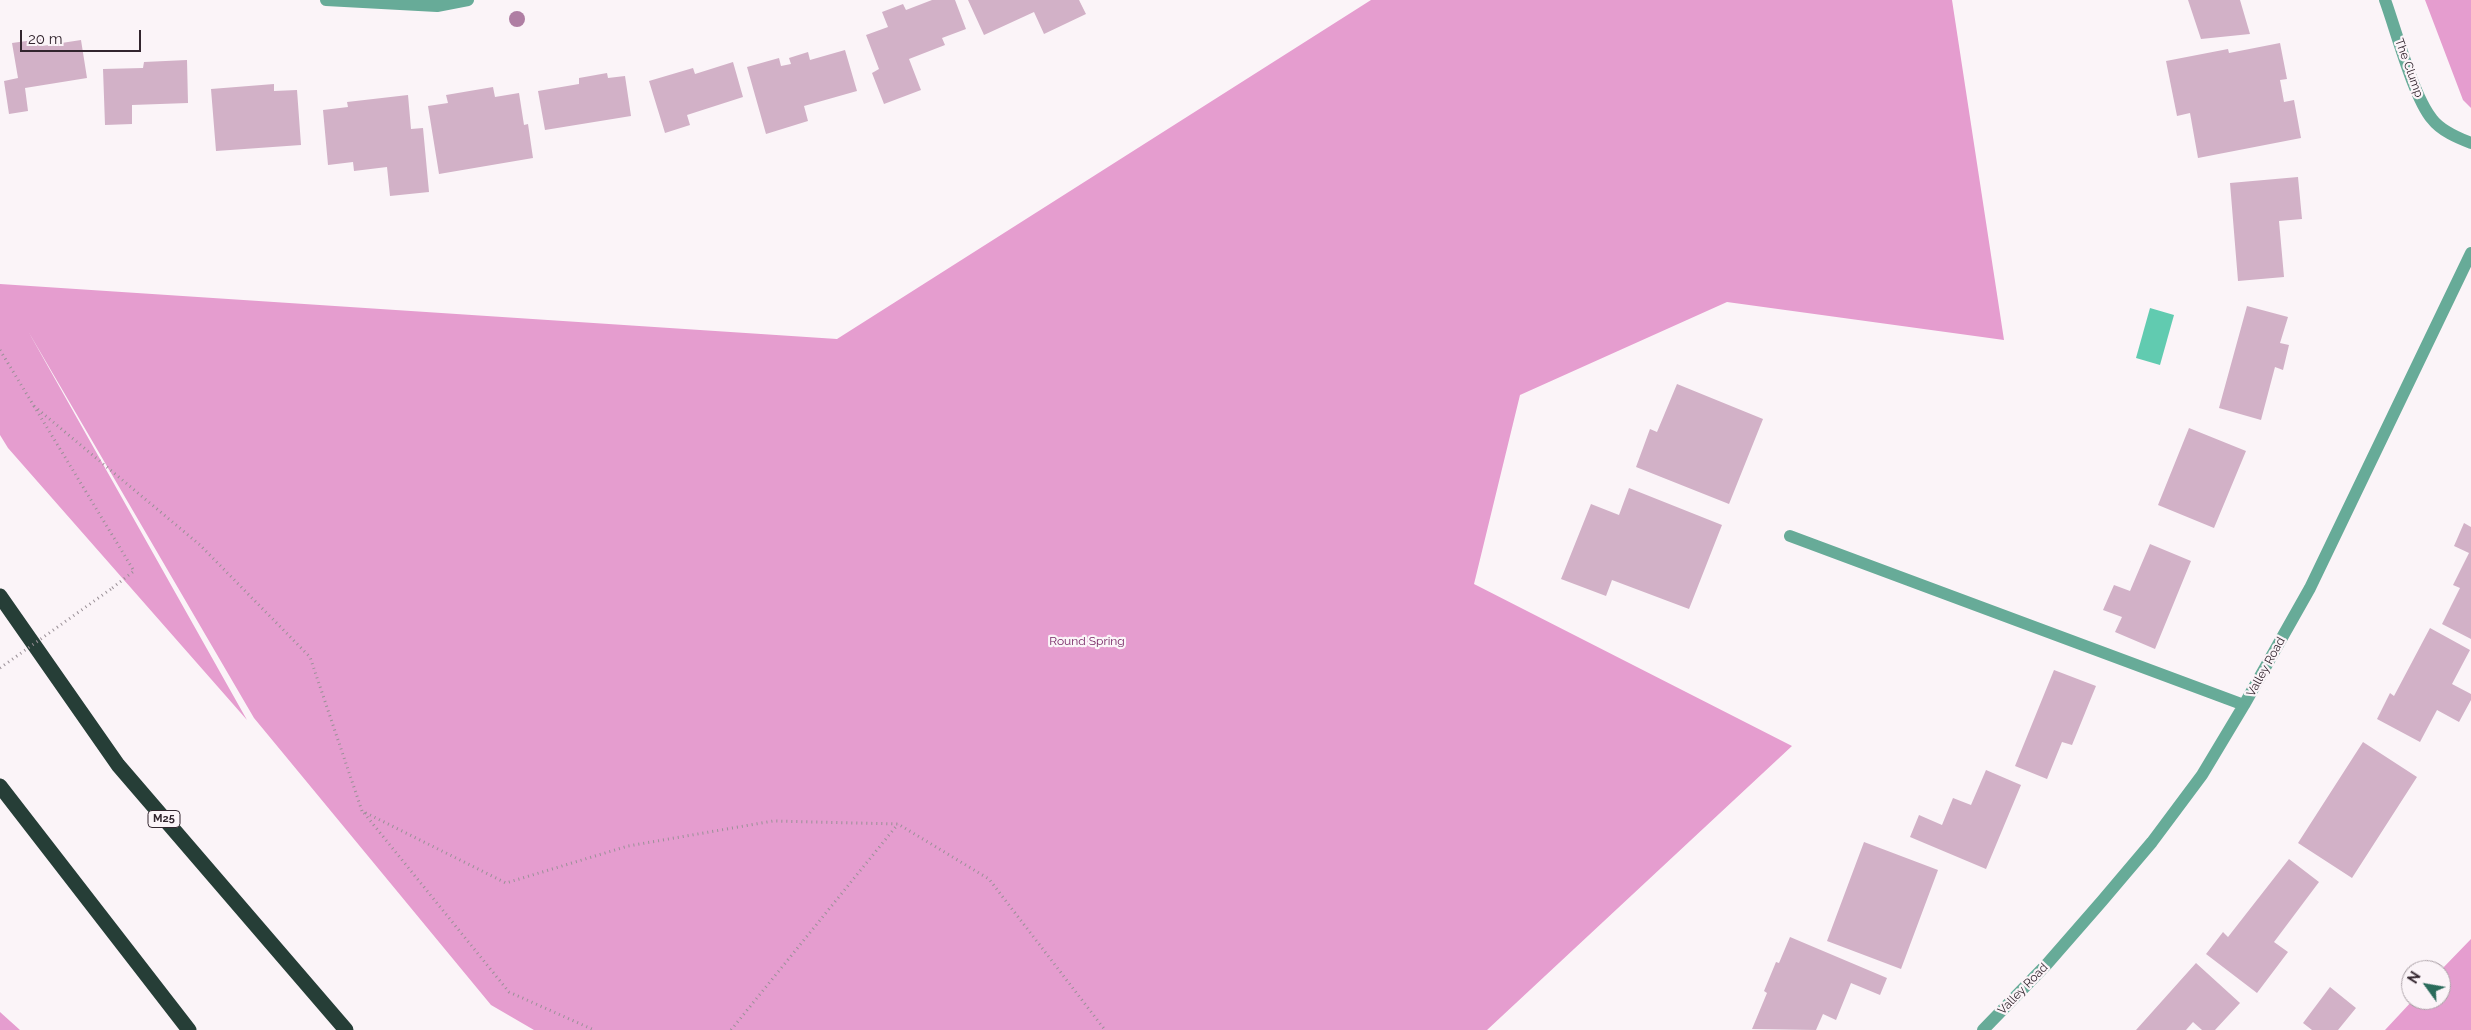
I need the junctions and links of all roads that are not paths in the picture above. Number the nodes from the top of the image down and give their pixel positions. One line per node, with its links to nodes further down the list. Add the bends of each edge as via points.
1 (326, 0): 2 (street, via 437,6)
2 (468, 0)
3 (2385, 0): 4 (street, The Clump, via 2421,102 2432,120 2455,137)
4 (2471, 143)
5 (2471, 253): 8 (street, Valley Road, via 2310,588)
6 (1790, 536): 8 (street)
7 (0, 596): 11 (highway, M25, via 118,765)
8 (2244, 705): 12 (street, Valley Road, via 2202,775 2152,842 2047,964)
9 (0, 786): 10 (highway)
10 (188, 1030)
11 (346, 1030)
12 (1983, 1030)

